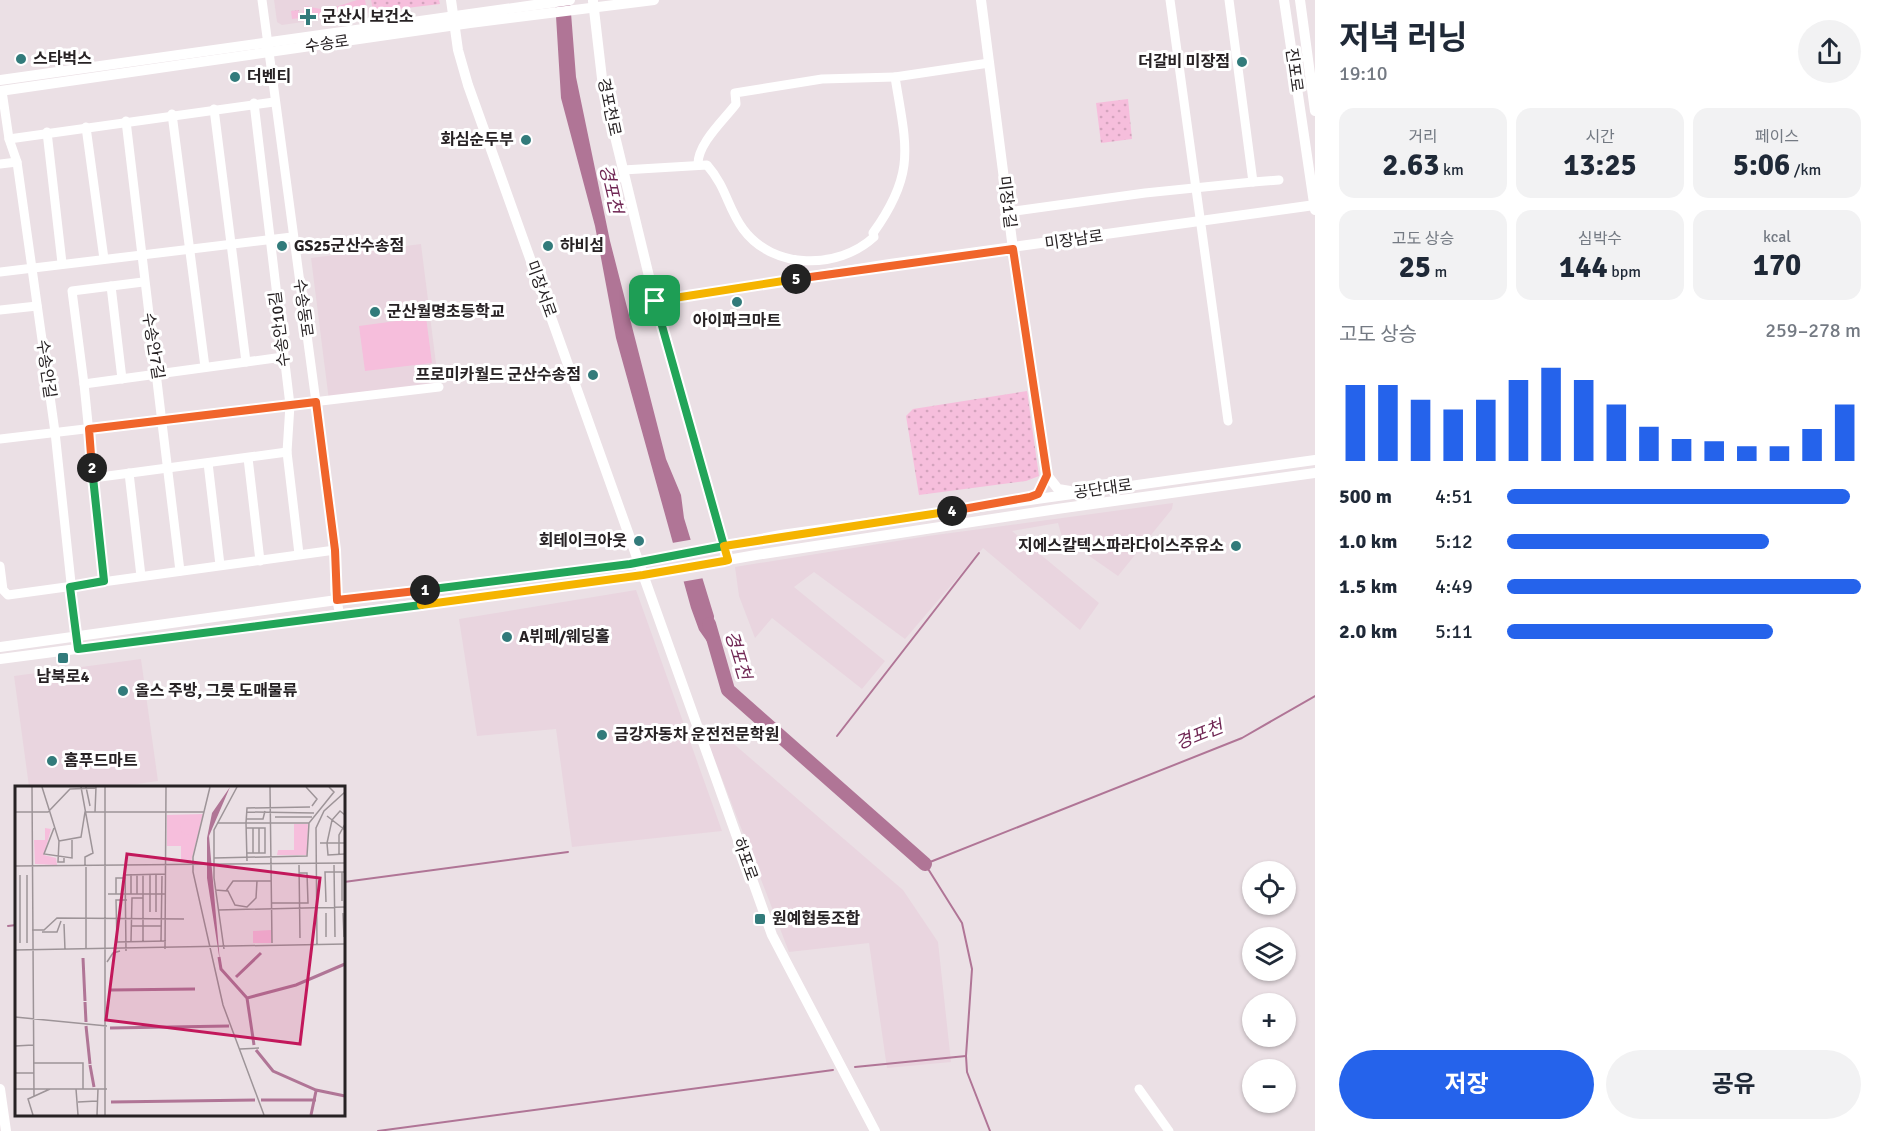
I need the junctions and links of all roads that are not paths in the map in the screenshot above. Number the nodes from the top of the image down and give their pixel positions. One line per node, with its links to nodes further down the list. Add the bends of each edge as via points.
1 (262, 0): 13 (street, 수송동로)
2 (452, 0): 12 (street, 미장서로)
3 (570, 0): 11 (street, 수송로)
4 (654, 0): 10 (street, 수송로)
5 (981, 0): 14 (street, 미장1길)
6 (1170, 0): 32 (street)
7 (1229, 0): 31 (street)
8 (1284, 0): 33 (street, 진포로)
9 (1300, 0): 20 (street, 진포로)
10 (591, 5): 11 (street, 수송로); 29 (street, 경포천로, via 603,87)
11 (538, 9): 12 (street, 수송로)
12 (454, 21): 13 (street, 수송로); 82 (street, 미장서로, via 468,85)
13 (268, 48): 16 (street, 수송로); 17 (street, 수송동로)
14 (989, 63): 15 (street); 35 (street, 미장1길)
15 (895, 77): 28 (street, via 822,79 735,93 736,104 706,143); 28 (street, via 905,159 899,190 873,232 874,237 848,254 814,261 767,250 744,230 722,184 707,165)
16 (1, 87): 25 (street, 수송안길)
17 (274, 102): 18 (street); 37 (street, 수송동로)
18 (254, 103): 19 (street); 38 (street, 수송안10길)
19 (214, 109): 21 (street); 39 (street)
20 (1315, 111)
21 (172, 114): 22 (street); 40 (street)
22 (126, 121): 23 (street); 42 (street, 수송안7길)
23 (86, 127): 24 (street); 43 (street)
24 (47, 132): 25 (street); 44 (street)
25 (9, 139): 26 (street, 수송안길)
26 (17, 162): 27 (street); 45 (street, 수송안길)
27 (0, 164)
28 (698, 165): 29 (street)
29 (623, 170): 49 (street, 경포천로)
30 (1279, 180): 31 (street)
31 (1253, 182): 32 (street)
32 (1198, 188): 35 (street); 36 (street)
33 (1315, 206): 34 (street, 진포로); 36 (street, 미장남로)
34 (1315, 211)
35 (1008, 212): 41 (street, 미장1길)
36 (1201, 223): 41 (street, 미장남로); 62 (street)
37 (292, 237): 38 (street); 59 (street, 수송동로)
38 (269, 239): 39 (street); 52 (street, 수송안10길)
39 (230, 244): 40 (street); 53 (street)
40 (190, 249): 42 (street); 54 (street)
41 (1013, 249): 49 (street, 미장남로); 73 (street, 미장1길)
42 (141, 255): 43 (street); 47 (street, 수송안7길)
43 (104, 259): 44 (street)
44 (62, 263): 45 (street)
45 (31, 268): 46 (street); 50 (street, 수송안길)
46 (0, 272)
47 (143, 282): 48 (street); 55 (street, 수송안7길)
48 (111, 286): 56 (street); 57 (street, via 72,291)
49 (655, 301): 77 (street, 경포천로)
50 (37, 306): 51 (street); 64 (street, 수송안길)
51 (0, 310)
52 (283, 357): 53 (street); 60 (street, 수송안10길)
53 (246, 362): 54 (street)
54 (205, 367): 55 (street)
55 (158, 374): 56 (street); 61 (street, 수송안7길)
56 (122, 379): 57 (street)
57 (84, 384): 63 (street)
58 (439, 387): 59 (street)
59 (316, 402): 60 (street); 78 (street, 수송동로)
60 (290, 405): 61 (street); 66 (street, 수송안10길)
61 (162, 420): 63 (street); 70 (street, 수송안7길)
62 (1228, 421)
63 (89, 429): 64 (street); 74 (street)
64 (55, 432): 65 (street); 89 (street, 수송안길)
65 (0, 439)
66 (288, 452): 67 (street); 79 (street, 수송안10길)
67 (248, 458): 69 (street); 80 (street)
68 (1315, 460): 75 (street, 공단대로)
69 (208, 463): 70 (street); 83 (street)
70 (167, 467): 71 (street); 85 (street, 수송안7길)
71 (129, 473): 74 (street); 87 (street)
72 (1315, 473): 81 (street, 공단대로)
73 (1047, 475): 75 (street, via 1058,489); 76 (street, via 1038,494)
74 (93, 478): 88 (street)
75 (1086, 492): 76 (street, 공단대로)
76 (1015, 502): 77 (street, 공단대로)
77 (724, 546): 81 (street, 경포천로); 82 (street, 공단대로)
78 (335, 550): 79 (street); 90 (street, 수송동로)
79 (299, 554): 80 (street)
80 (260, 561): 83 (street)
81 (726, 561): 86 (street, 공단대로)
82 (638, 562): 86 (street, 미장서로); 90 (street, 공단대로)
83 (220, 565): 85 (street)
84 (0, 566): 89 (street, via 3,590 8,594)
85 (180, 571): 87 (street)
86 (643, 575): 91 (street, 공단대로); 101 (street, 하포로, via 772,935)
87 (141, 576): 88 (street)
88 (104, 581): 89 (street)
89 (70, 587): 92 (street, 수송안길)
90 (337, 600): 91 (street, 수송동로); 92 (street, 공단대로)
91 (339, 616): 94 (street, 공단대로)
92 (76, 636): 93 (street, 공단대로); 94 (street, 수송안길)
93 (0, 646)
94 (78, 649): 95 (street, 공단대로)
95 (38, 654): 96 (street, 공단대로); 97 (street)
96 (0, 659)
97 (0, 668)
98 (0, 1089): 100 (street)
99 (1139, 1089): 102 (street)
100 (6, 1131)
101 (875, 1131)
102 (1169, 1131)

